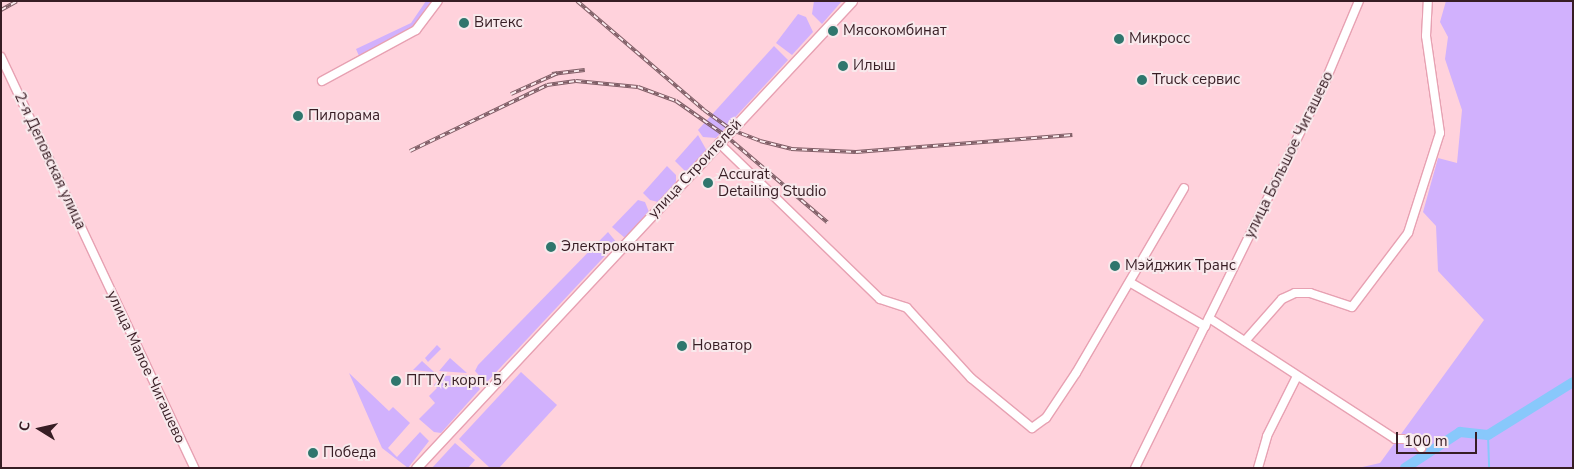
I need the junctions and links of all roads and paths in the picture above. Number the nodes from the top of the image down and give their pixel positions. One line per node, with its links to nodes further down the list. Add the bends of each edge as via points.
1 (438, 1): 6 (street, via 416,30)
2 (852, 1): 7 (main road, улица Строителей)
3 (1359, 1): 11 (street, улица Большое Чигашево, via 1327,77)
4 (1428, 1): 13 (street, via 1426,36 1440,133 1408,233 1352,307 1310,293 1295,293 1282,300)
5 (1, 57): 9 (street, 2-я Деповская улица)
6 (322, 81)
7 (719, 143): 10 (street, via 880,299 907,308 961,368 1026,427 1037,427 1046,418); 17 (main road, улица Строителей)
8 (1184, 188): 10 (street)
9 (98, 265): 16 (street, улица Малое Чигашево)
10 (1131, 283): 12 (street)
11 (1209, 318): 12 (street, улица Большое Чигашево); 13 (street)
12 (1205, 326): 18 (street, улица Большое Чигашево)
13 (1245, 341): 14 (street)
14 (1297, 376): 15 (street, via 1395,439 1415,439); 19 (street, via 1267,436)
15 (1421, 448)
16 (194, 468)
17 (416, 468)
18 (1135, 468)
19 (1258, 468)

